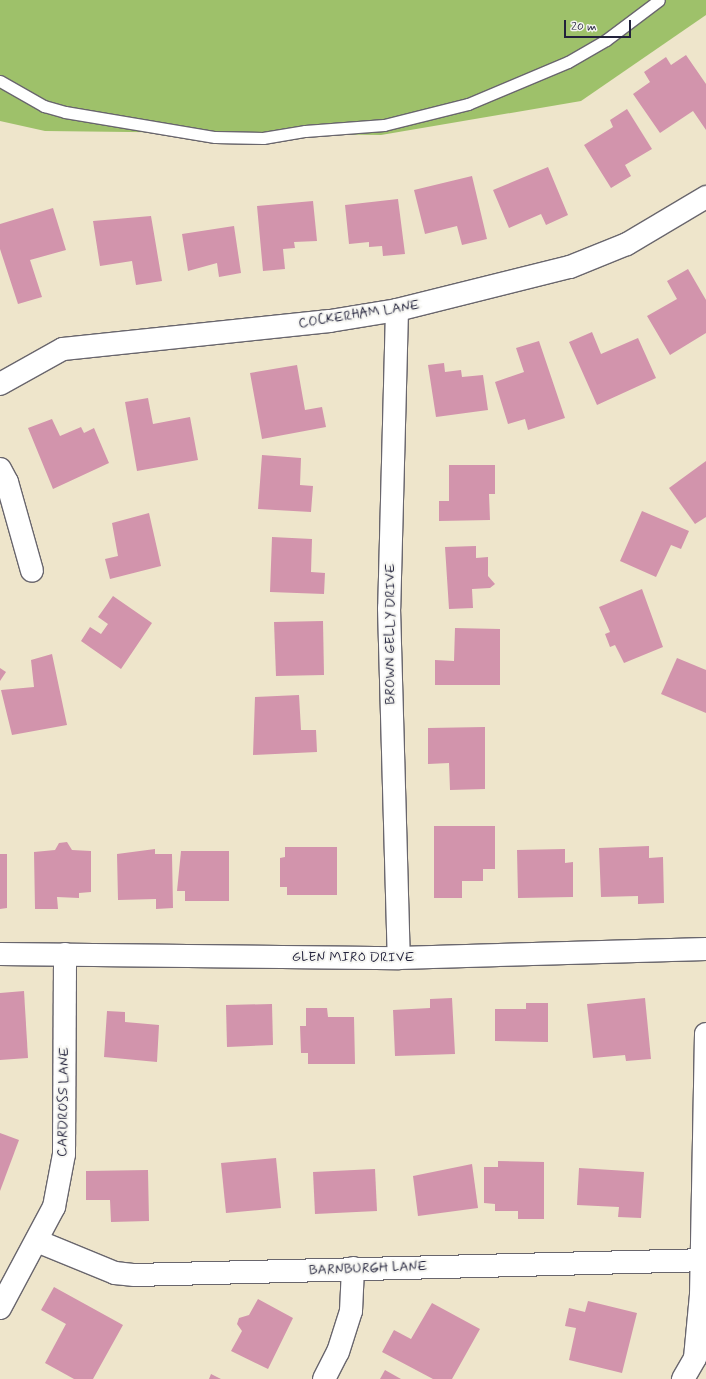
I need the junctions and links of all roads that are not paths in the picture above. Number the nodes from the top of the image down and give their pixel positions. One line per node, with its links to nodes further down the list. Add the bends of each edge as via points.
1 (659, 0): 2 (lane, via 606,40 568,62 468,104 384,125 305,131 263,138 215,137 65,112 44,106)
2 (0, 81)
3 (706, 197): 4 (street, COCKERHAM LANE, via 627,244 570,267)
4 (397, 310): 5 (street, COCKERHAM LANE, via 330,321 62,349); 11 (street, BROWN GELLY DRIVE, via 389,608)
5 (0, 384)
6 (0, 469): 7 (street, via 7,482)
7 (32, 571)
8 (706, 949): 11 (street, GLEN MIRO DRIVE)
9 (0, 954): 10 (street, GLEN MIRO DRIVE)
10 (65, 954): 11 (street, GLEN MIRO DRIVE); 13 (street, CARDROSS LANE, via 64,1154 54,1207)
11 (399, 958)
12 (706, 1034): 14 (street)
13 (36, 1241): 15 (street, BARNBURGH LANE, via 115,1273 135,1275); 16 (street, CARDROSS LANE)
14 (704, 1260): 15 (street, BARNBURGH LANE); 18 (street, via 695,1358)
15 (353, 1268): 17 (street, via 351,1311 338,1352)
16 (0, 1308)
17 (324, 1379)
18 (683, 1379)

